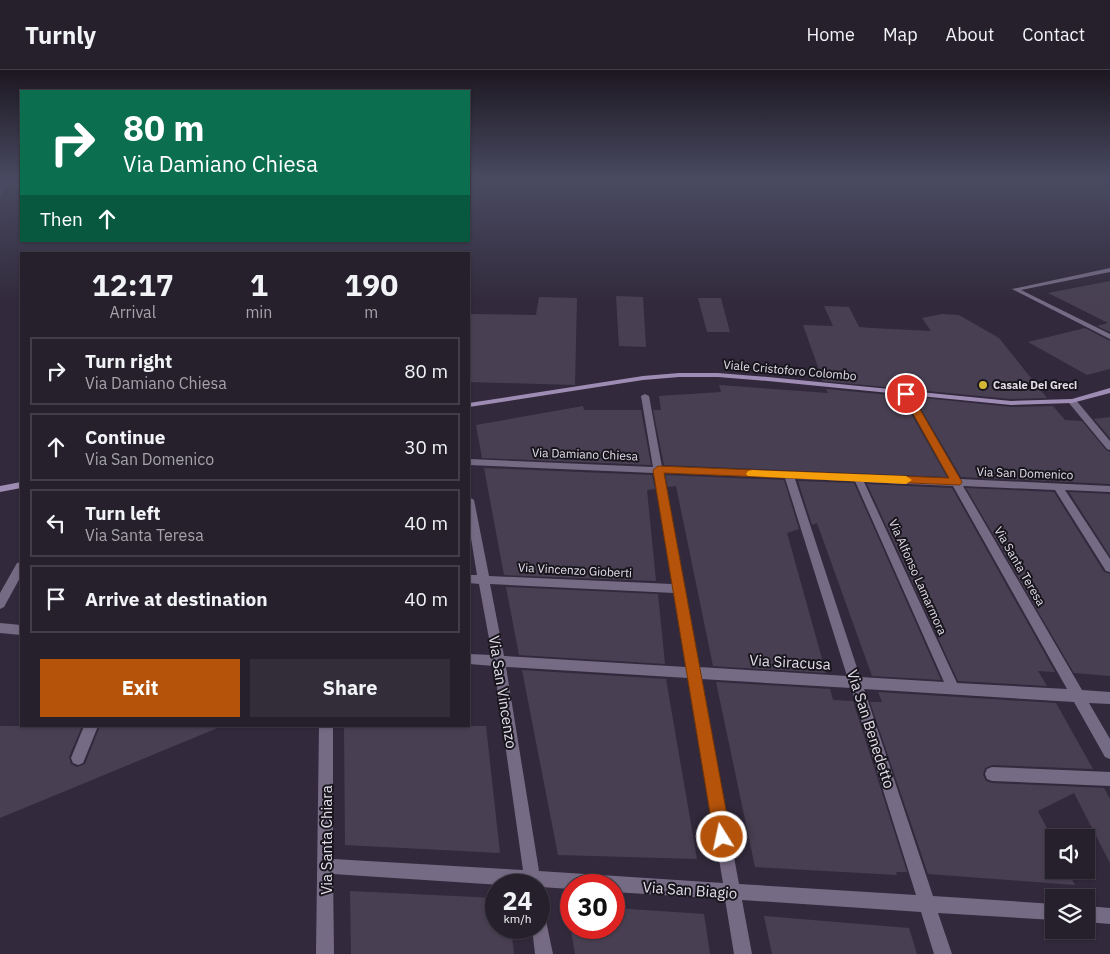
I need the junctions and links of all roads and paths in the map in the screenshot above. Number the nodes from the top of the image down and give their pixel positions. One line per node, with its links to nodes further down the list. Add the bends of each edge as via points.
1 (1110, 270): 2 (street, via 1015,289)
2 (1110, 337)
3 (1110, 390): 6 (street, Viale Cristoforo Colombo)
4 (906, 394): 6 (street, Viale Cristoforo Colombo, via 1011,403); 7 (street, Viale Cristoforo Colombo, via 768,379 679,375 633,379); 13 (street, Via Santa Teresa)
5 (645, 396): 10 (street)
6 (1072, 400): 8 (street)
7 (470, 405)
8 (1110, 447)
9 (470, 462): 10 (street, Via Damiano Chiesa)
10 (658, 470): 11 (street, Via Damiano Chiesa); 23 (street)
11 (790, 475): 12 (street, Via San Domenico); 30 (street, Via San Benedetto)
12 (858, 478): 13 (street, Via San Domenico); 31 (street, Via Alfonso Lamarmora)
13 (957, 482): 15 (street, Via San Domenico); 32 (street, Via Santa Teresa)
14 (20, 485): 16 (street)
15 (1057, 486): 17 (street, Via San Domenico); 20 (street)
16 (0, 489)
17 (1110, 489)
18 (470, 505): 22 (street, Via San Vincenzo)
19 (20, 568): 24 (street)
20 (1110, 568)
21 (470, 579): 22 (street, Via Vincenzo Gioberti)
22 (484, 579): 23 (street, Via Vincenzo Gioberti); 28 (street, Via San Vincenzo)
23 (680, 589): 29 (street)
24 (0, 604)
25 (0, 628): 26 (street)
26 (20, 630)
27 (470, 659): 28 (street, Via Siracusa)
28 (499, 661): 29 (street, Via Siracusa); 41 (street, Via San Vincenzo)
29 (694, 672): 30 (street, Via Siracusa); 44 (street)
30 (856, 682): 31 (street, Via Siracusa); 45 (street, Via San Benedetto)
31 (953, 688): 32 (street, Via Siracusa)
32 (1078, 696): 33 (street, Via Siracusa); 36 (street, Via Santa Teresa)
33 (1110, 698)
34 (91, 727): 37 (street)
35 (326, 727): 40 (street, Via Santa Chiara)
36 (1110, 752)
37 (78, 758)
38 (992, 774): 39 (street)
39 (1110, 780)
40 (326, 866): 42 (street, Via San Biagio); 50 (street, Via Santa Chiara)
41 (532, 874)
42 (485, 878)
43 (550, 883): 44 (street, Via San Biagio)
44 (732, 892): 45 (street, Via San Biagio); 52 (street)
45 (927, 905): 46 (street, Via San Biagio); 53 (street, Via San Benedetto)
46 (1045, 912)
47 (1095, 916): 48 (street)
48 (1108, 919)
49 (542, 939): 51 (street)
50 (325, 954)
51 (544, 954)
52 (743, 954)
53 (943, 954)

